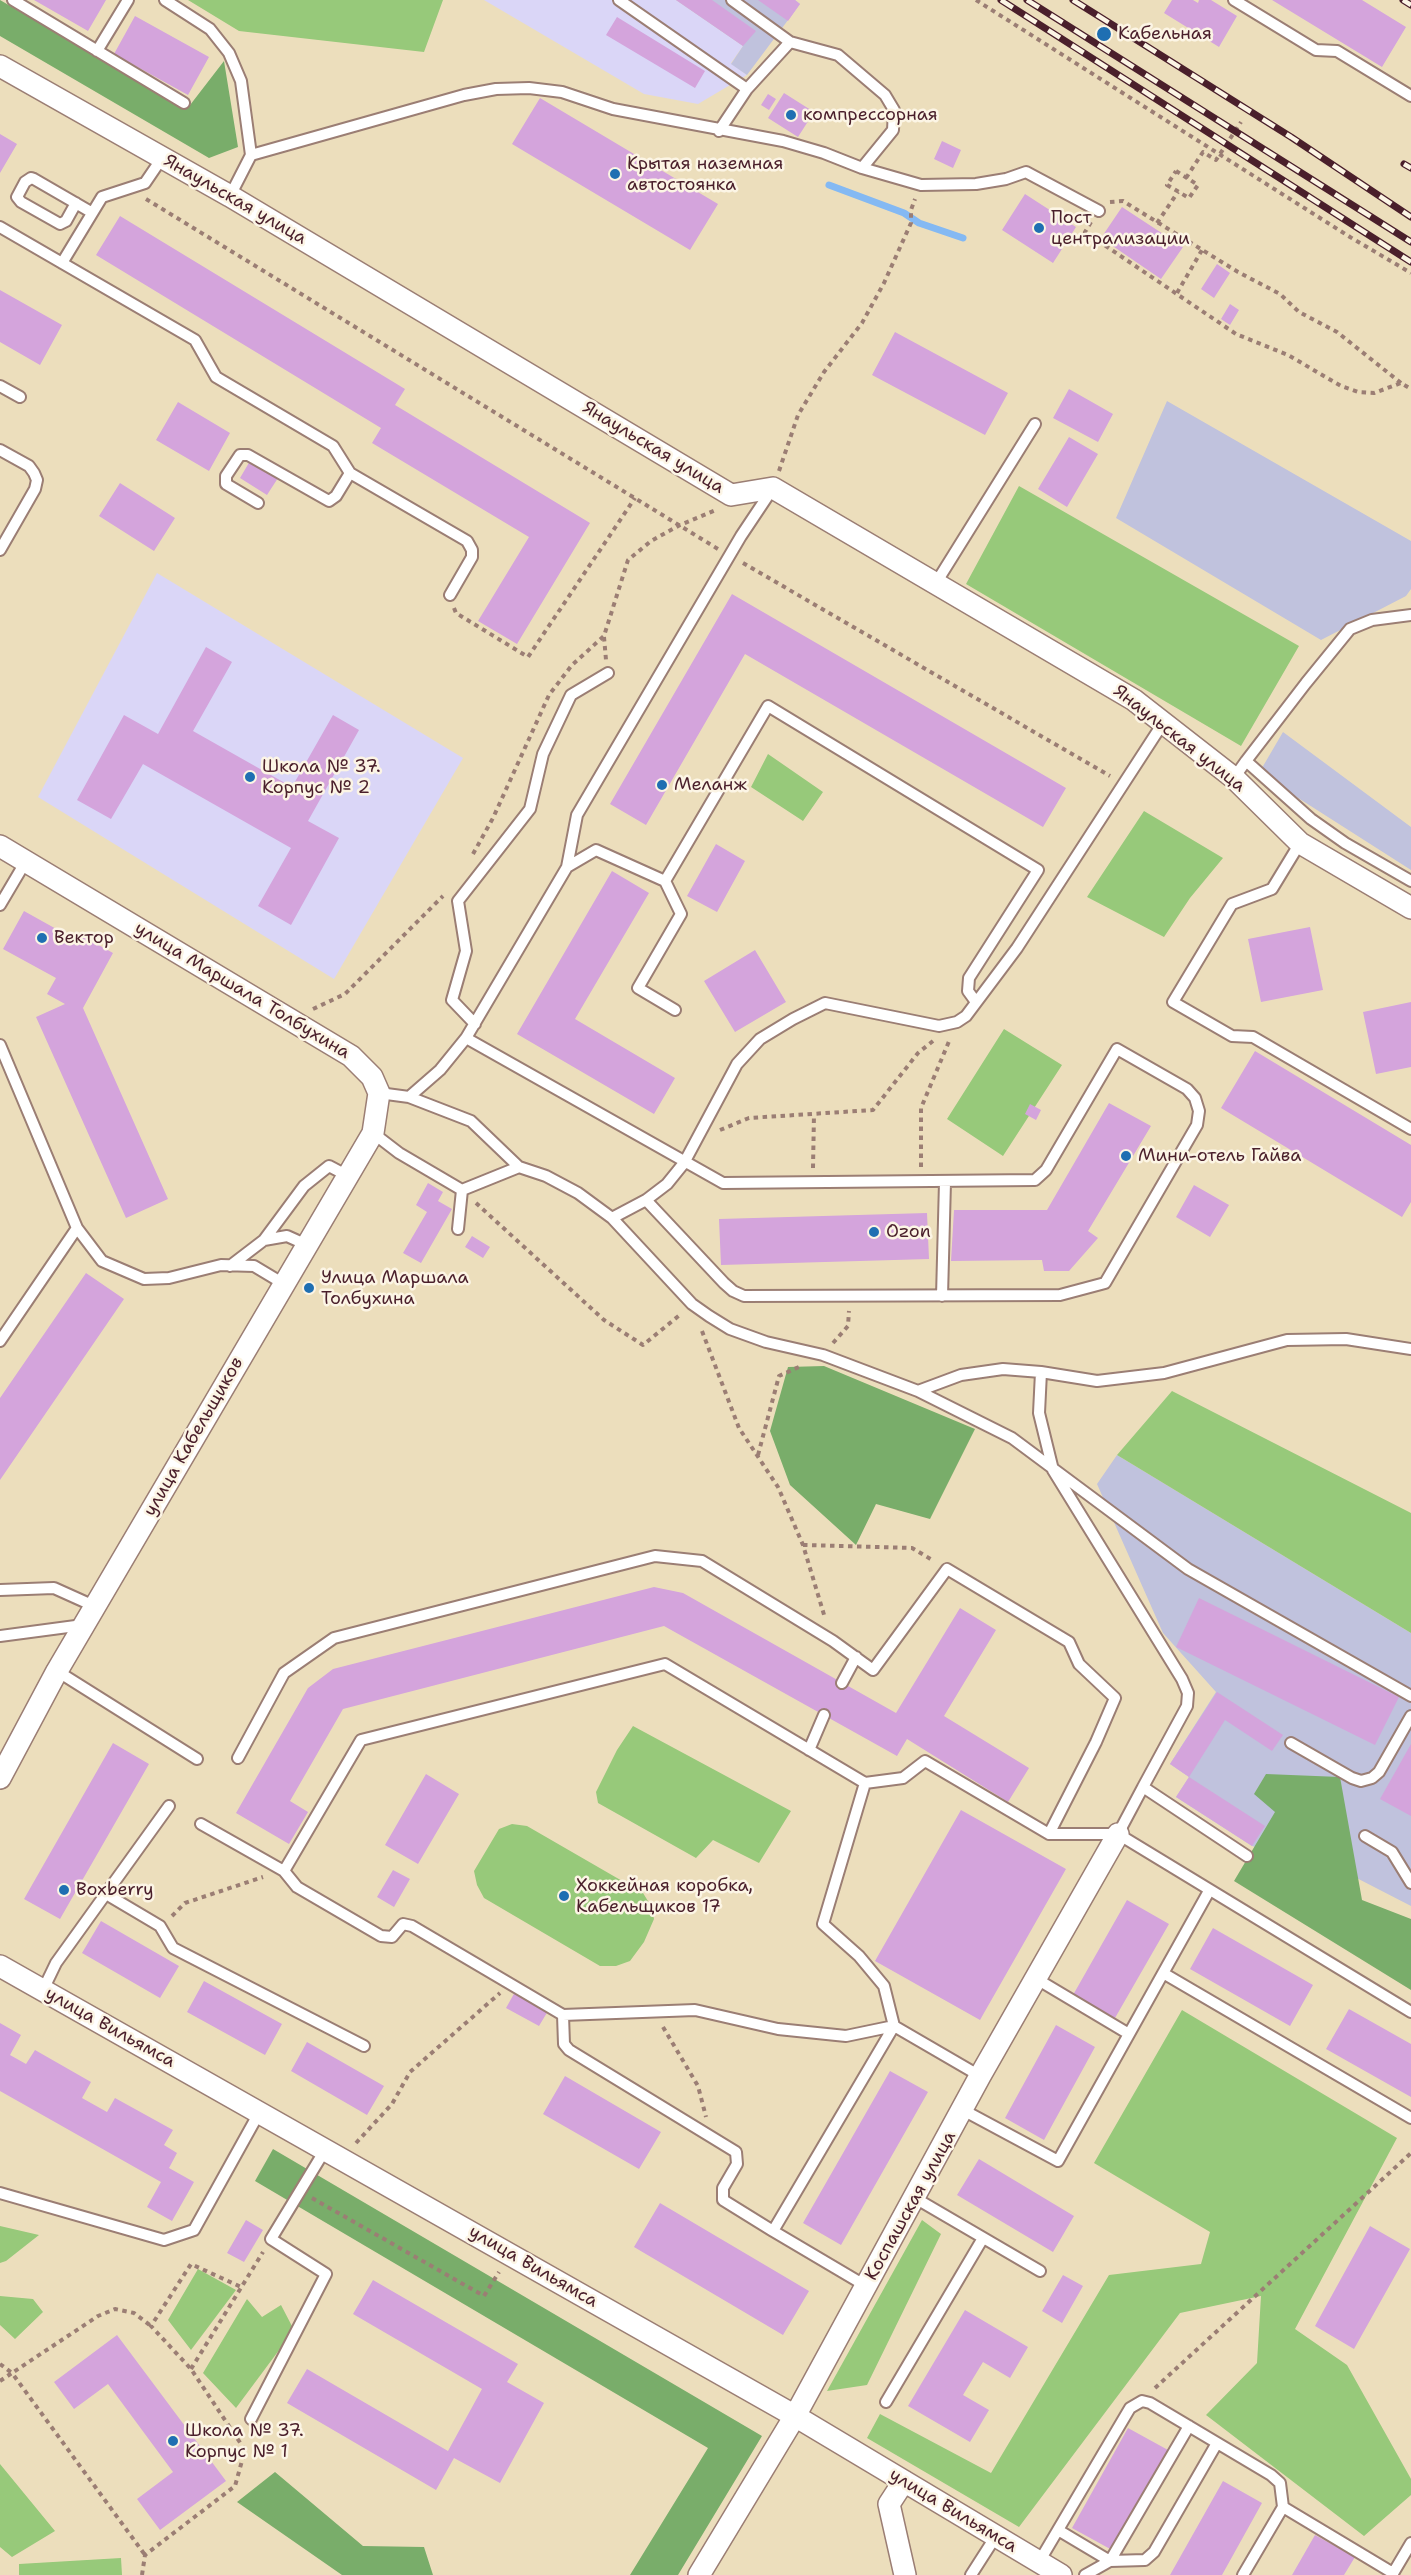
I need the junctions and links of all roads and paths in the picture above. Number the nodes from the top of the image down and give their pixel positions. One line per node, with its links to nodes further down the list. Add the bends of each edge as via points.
1 (13, 0): 9 (lane)
2 (128, 0): 9 (lane)
3 (165, 0): 16 (lane, via 210,29 229,53 241,81)
4 (619, 0): 11 (lane)
5 (732, 0): 8 (lane)
6 (976, 0): 17 (path)
7 (1234, 0): 12 (lane, via 1316,50 1337,51)
8 (790, 42): 11 (lane); 19 (lane, via 838,55 885,95 894,110 893,130)
9 (97, 51): 13 (lane)
10 (0, 66): 18 (street, Янаульская улица)
11 (747, 89): 15 (lane)
12 (1411, 96)
13 (184, 103)
14 (1241, 122): 17 (path)
15 (719, 131): 16 (lane, via 613,109 562,92 507,88 464,94); 19 (lane, via 783,141)
16 (251, 154): 23 (lane)
17 (1220, 154): 20 (path, via 1216,160 1203,152); 32 (path)
18 (162, 158): 21 (lane, via 150,180); 23 (street, Янаульская улица)
19 (862, 168): 26 (lane, via 931,186 976,184 1026,172)
20 (1186, 178): 22 (path, via 1176,171 1167,185); 22 (path, via 1198,185 1189,198)
21 (140, 185): 27 (lane, via 102,197); 42 (path, via 145,198)
22 (1178, 192): 28 (path)
23 (230, 196): 41 (street, Янаульская улица, via 731,495)
24 (76, 203): 24 (lane, via 31,178 17,197 60,224); 27 (lane)
25 (911, 210): 41 (path, via 910,223 884,283 862,323 824,372 798,416)
26 (1099, 211): 28 (path, via 1109,203 1124,201); 33 (path, via 1085,232)
27 (92, 212): 31 (lane)
28 (1157, 223): 30 (path)
29 (0, 227): 31 (lane)
30 (1202, 250): 33 (path); 34 (path, via 1280,294 1312,320 1327,325)
31 (62, 263): 40 (lane, via 195,340 216,377 333,446)
32 (1411, 273)
33 (1177, 293): 34 (path, via 1236,334 1288,355 1341,386 1374,393)
34 (1401, 382): 36 (path)
35 (0, 386): 37 (lane)
36 (1411, 390)
37 (20, 398)
38 (1035, 424): 47 (lane)
39 (0, 450): 45 (lane, via 29,466 36,480 35,489)
40 (350, 473): 43 (lane, via 329,501 248,455 240,455 226,477 226,484); 48 (lane, via 471,545 472,557)
41 (773, 488): 46 (lane); 47 (street, Янаульская улица)
42 (635, 498): 44 (path); 48 (path, via 528,657 456,613)
43 (258, 503)
44 (680, 525): 46 (path); 50 (path, via 628,560)
45 (0, 549)
46 (730, 556): 55 (path); 60 (lane, via 577,815)
47 (936, 583): 52 (street, Янаульская улица, via 1134,700)
48 (450, 595)
49 (1411, 615): 53 (lane, via 1372,620 1350,629)
50 (604, 636): 51 (path); 58 (path, via 572,665 549,695 493,818)
51 (608, 673): 70 (lane, via 571,695 543,754 530,809 458,901 466,951 452,1000)
52 (1163, 723): 54 (street, Янаульская улица); 55 (lane)
53 (1246, 761): 54 (lane); 62 (lane, via 1311,819)
54 (1234, 778): 56 (street, Янаульская улица)
55 (1124, 784): 66 (lane, via 1017,948)
56 (1300, 843): 65 (street, Янаульская улица); 76 (lane, via 1272,889 1232,904 1173,1002 1232,1036 1253,1037)
57 (0, 846): 59 (street, улица Маршала Толбухина)
58 (469, 860)
59 (26, 861): 64 (lane); 73 (street, улица Маршала Толбухина, via 351,1056 372,1077)
60 (567, 867): 61 (lane, via 596,850); 70 (lane)
61 (665, 881): 66 (lane, via 768,706 1038,870 969,978 968,991); 68 (lane, via 681,914 638,988)
62 (1411, 881)
63 (450, 889): 67 (path, via 345,994)
64 (0, 905)
65 (1411, 908)
66 (976, 1002): 69 (lane)
67 (313, 1009)
68 (675, 1010)
69 (957, 1022): 75 (path, via 918,1053 873,1110); 78 (lane, via 939,1026 825,1003 760,1039 737,1064); 82 (path, via 921,1108)
70 (475, 1023): 71 (lane)
71 (466, 1038): 74 (lane, via 440,1070); 79 (lane)
72 (0, 1045): 88 (lane)
73 (379, 1093): 74 (lane); 77 (street, улица Кабельщиков)
74 (409, 1097): 80 (lane, via 471,1120)
75 (814, 1114): 78 (path, via 748,1118); 84 (path)
76 (1411, 1129)
77 (373, 1133): 81 (street, улица Кабельщиков); 85 (lane)
78 (696, 1140): 79 (lane)
79 (684, 1163): 84 (lane, via 723,1183); 86 (lane, via 667,1184)
80 (519, 1167): 85 (lane); 87 (lane, via 578,1193)
81 (348, 1176): 90 (lane, via 329,1166 304,1186); 91 (street, улица Кабельщиков)
82 (921, 1182): 83 (lane); 84 (lane)
83 (945, 1182): 95 (lane); 95 (lane, via 1028,1181 1041,1177 1117,1048 1187,1089 1199,1111 1197,1125 1105,1283 1060,1295)
84 (813, 1183)
85 (462, 1190): 89 (lane); 96 (path, via 604,1320 643,1345)
86 (646, 1200): 87 (lane); 94 (lane, via 733,1291 758,1297)
87 (612, 1218): 96 (lane)
88 (77, 1228): 92 (lane, via 102,1261 144,1279); 97 (lane)
89 (458, 1229)
90 (264, 1240): 91 (lane, via 287,1236); 92 (lane)
91 (307, 1245): 93 (street, улица Кабельщиков)
92 (231, 1266): 93 (lane, via 254,1266)
93 (284, 1284): 107 (street, улица Кабельщиков)
94 (849, 1296): 95 (lane); 99 (path, via 848,1326)
95 (942, 1296)
96 (692, 1304): 99 (lane, via 730,1329); 102 (path, via 739,1428)
97 (0, 1341)
98 (1411, 1349): 100 (lane, via 1346,1339 1287,1340 1164,1373 1097,1381)
99 (823, 1356): 101 (lane); 102 (path, via 779,1376)
100 (1041, 1372): 101 (lane, via 1003,1368 961,1375); 103 (lane, via 1039,1413)
101 (918, 1391): 103 (lane, via 1012,1438)
102 (758, 1456): 104 (path, via 778,1487)
103 (1053, 1470): 114 (lane, via 1188,1569); 123 (lane, via 1188,1693 1187,1706)
104 (803, 1545): 105 (path, via 912,1548); 110 (path)
105 (947, 1569): 111 (lane, via 873,1670); 126 (lane, via 1069,1642 1079,1664 1115,1698)
106 (0, 1590): 107 (lane, via 54,1588)
107 (94, 1606): 108 (street, улица Кабельщиков)
108 (84, 1625): 109 (lane); 112 (street, улица Кабельщиков)
109 (0, 1636)
110 (832, 1641): 111 (lane); 119 (lane, via 702,1561 655,1556 334,1638 284,1673)
111 (855, 1658): 113 (lane)
112 (57, 1671): 120 (lane); 121 (street, улица Кабельщиков)
113 (842, 1683)
114 (1411, 1696)
115 (824, 1715): 118 (lane)
116 (1411, 1716): 117 (lane, via 1379,1772 1361,1781)
117 (1292, 1743)
118 (809, 1750): 122 (lane); 130 (lane, via 665,1664 362,1740)
119 (238, 1758)
120 (197, 1759)
121 (0, 1779)
122 (865, 1783): 126 (lane, via 903,1778 925,1761); 143 (lane, via 823,1924 859,1956 884,1986)
123 (1143, 1786): 127 (lane); 129 (lane)
124 (169, 1806): 133 (lane)
125 (201, 1824): 130 (lane)
126 (1049, 1834): 127 (lane)
127 (1118, 1834): 132 (lane); 137 (street, Коспашская улица)
128 (1365, 1836): 131 (lane, via 1392,1852)
129 (1247, 1856)
130 (284, 1871): 134 (path, via 185,1903); 138 (lane, via 297,1887 381,1936 392,1937 403,1924 412,1926)
131 (1411, 1883)
132 (1209, 1891): 136 (lane); 141 (lane)
133 (106, 1894): 134 (lane); 139 (lane, via 56,1963)
134 (160, 1926): 145 (lane, via 173,1948)
135 (0, 1966): 139 (street, улица Вильямса)
136 (1163, 1973): 144 (lane); 149 (lane)
137 (1035, 1978): 144 (lane); 146 (street, Коспашская улица)
138 (511, 1984): 142 (lane); 151 (path, via 410,2072 392,2104)
139 (43, 1990): 148 (street, улица Вильямса)
140 (653, 2011): 142 (lane); 143 (lane, via 695,2010 778,2029 846,2036); 150 (path, via 698,2086)
141 (1411, 2012)
142 (563, 2015): 150 (lane, via 564,2044 569,2050)
143 (894, 2026): 146 (lane); 157 (lane)
144 (1129, 2034): 147 (lane, via 1058,2161)
145 (364, 2046)
146 (980, 2076): 147 (street, Коспашская улица)
147 (963, 2110): 156 (street, Коспашская улица)
148 (259, 2113): 152 (street, улица Вильямса); 155 (lane, via 194,2230 164,2240)
149 (1411, 2118)
150 (711, 2135): 157 (lane, via 732,2147 737,2157 721,2194 723,2200)
151 (356, 2143)
152 (325, 2150): 154 (lane); 171 (street, улица Вильямса)
153 (1411, 2153): 169 (path)
154 (301, 2191): 159 (lane); 160 (path, via 484,2296)
155 (0, 2193)
156 (915, 2198): 158 (lane); 162 (street, Коспашская улица)
157 (773, 2231): 162 (lane)
158 (983, 2238): 161 (lane); 170 (lane)
159 (271, 2239): 163 (path); 172 (lane, via 326,2274)
160 (502, 2265)
161 (1040, 2271)
162 (866, 2286): 171 (street, Коспашская улица)
163 (241, 2287): 164 (path, via 191,2264); 166 (path)
164 (151, 2326): 166 (path); 167 (path, via 134,2313 115,2309 98,2316)
165 (0, 2364): 167 (path)
166 (191, 2369): 180 (path, via 245,2450 235,2486)
167 (12, 2373): 168 (path); 180 (path)
168 (0, 2382)
169 (1142, 2401): 173 (lane); 177 (lane, via 1130,2408)
170 (886, 2402)
171 (795, 2416): 175 (street, улица Вильямса); 185 (street, Коспашская улица)
172 (251, 2419)
173 (1189, 2426): 174 (lane); 181 (lane)
174 (1218, 2443): 176 (lane, via 1280,2483); 181 (lane, via 1150,2557)
175 (904, 2481): 178 (street, улица Вильямса); 186 (street, via 889,2504)
176 (1283, 2507): 183 (lane); 190 (lane)
177 (1058, 2530): 181 (lane); 182 (lane)
178 (996, 2536): 182 (street, улица Вильямса); 187 (lane)
179 (1411, 2543): 183 (lane)
180 (145, 2555): 184 (path)
181 (1110, 2561): 189 (lane)
182 (1039, 2562): 188 (street, улица Вильямса)
183 (1393, 2574)
184 (142, 2575)
185 (699, 2575)
186 (905, 2575)
187 (971, 2575)
188 (1061, 2575)
189 (1085, 2575)
190 (1243, 2575)

